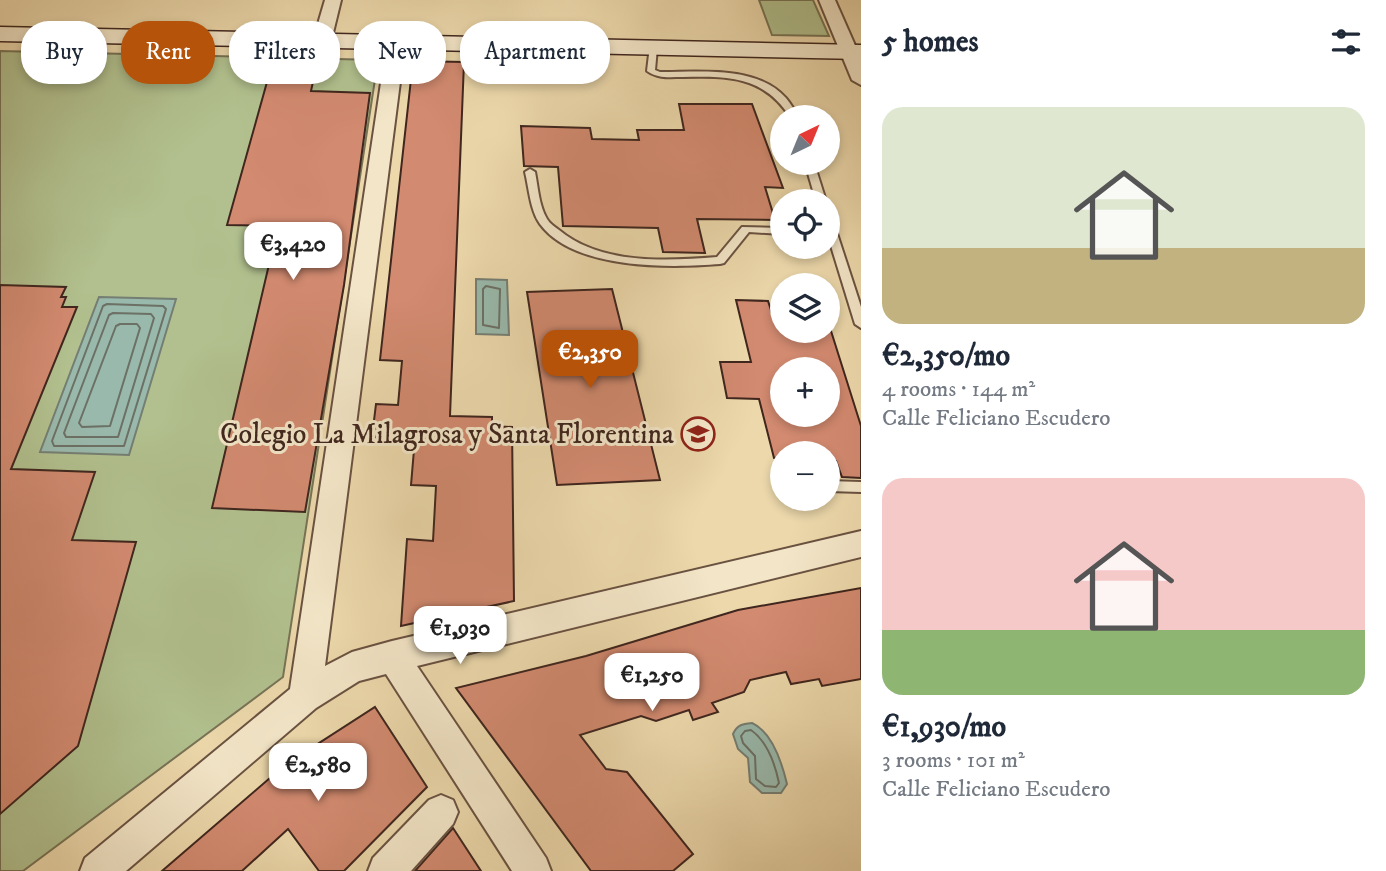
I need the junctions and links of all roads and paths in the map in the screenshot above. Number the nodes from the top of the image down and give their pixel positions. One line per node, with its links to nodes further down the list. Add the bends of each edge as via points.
1 (333, 0): 3 (street)
2 (827, 0): 8 (street)
3 (327, 21)
4 (0, 34): 5 (main road)
5 (229, 39)
6 (446, 44): 7 (main road)
7 (653, 48): 8 (main road); 11 (lane, via 651,71 659,75 753,80 775,92)
8 (855, 51): 9 (street)
9 (861, 80)
10 (390, 84): 20 (street)
11 (785, 105)
12 (530, 172): 13 (lane, via 543,222 564,239 602,255 678,265 720,260 746,229)
13 (770, 230)
14 (839, 259): 15 (lane)
15 (861, 324)
16 (840, 486): 17 (lane)
17 (861, 487)
18 (861, 544): 19 (street)
19 (392, 656): 20 (street, via 352,667); 24 (street)
20 (305, 697): 22 (street)
21 (441, 812): 23 (street)
22 (98, 871)
23 (386, 871)
24 (533, 871)

